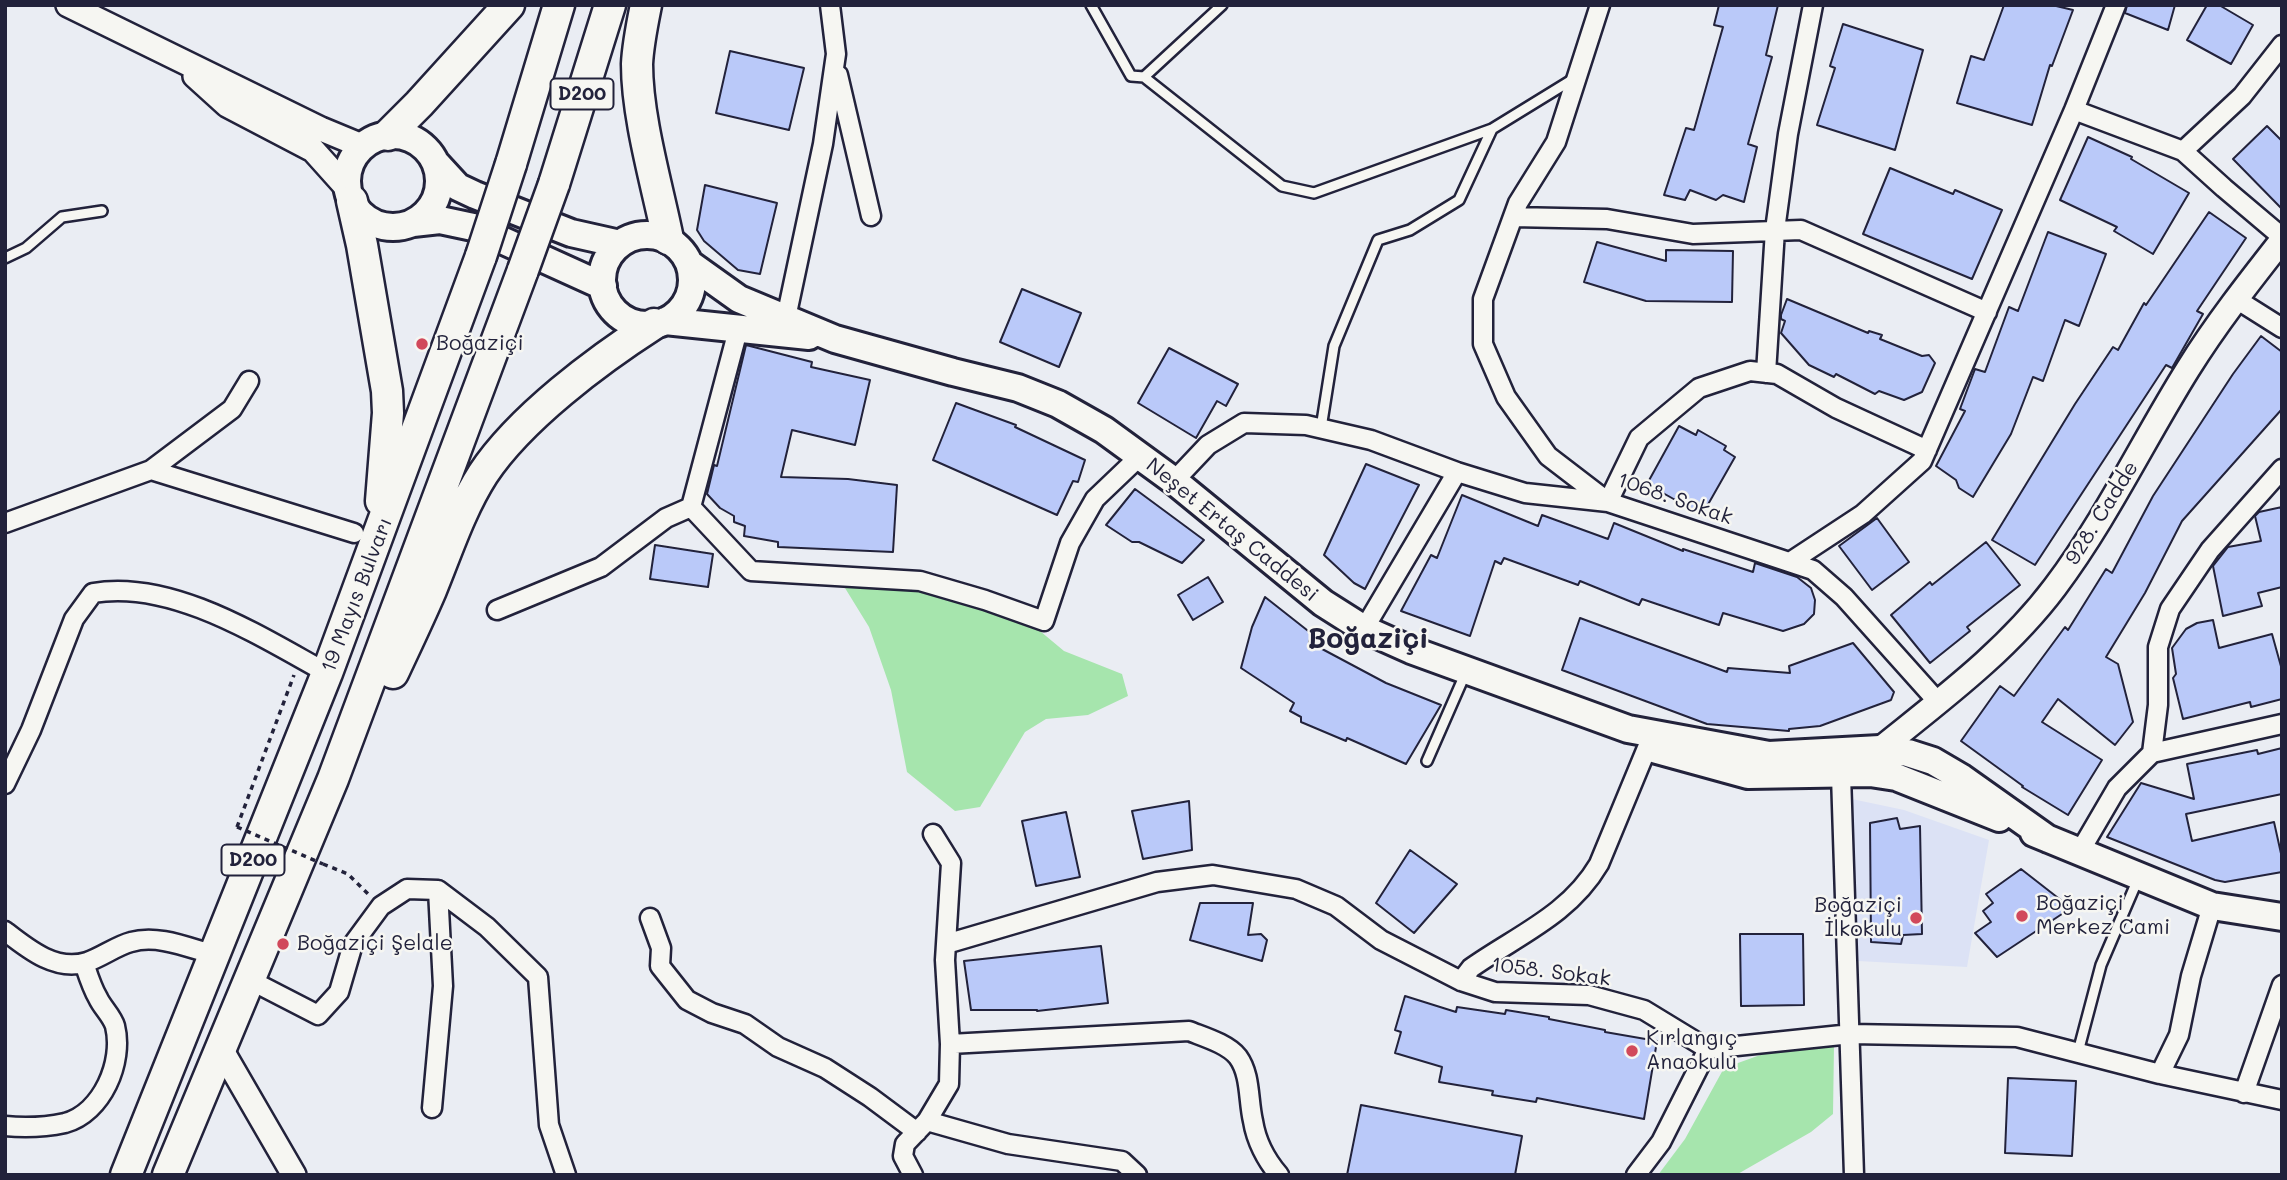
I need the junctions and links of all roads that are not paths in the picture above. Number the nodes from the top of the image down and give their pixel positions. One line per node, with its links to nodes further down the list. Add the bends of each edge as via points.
1 (68, 5): 14 (street)
2 (509, 5): 19 (highway, via 419,104)
3 (559, 5): 53 (highway, 19 Mayıs Bulvarı / D200, bridge, via 481,256)
4 (610, 5): 67 (highway, 19 Mayıs Bulvarı / D200, bridge, via 554,184)
5 (646, 5): 28 (highway, via 637,64 640,104)
6 (830, 5): 13 (street)
7 (1091, 5): 15 (lane, via 1131,76)
8 (1222, 5): 15 (lane)
9 (1600, 5): 16 (street, 1068. Sokak)
10 (1813, 5): 27 (street)
11 (2116, 5): 17 (street)
12 (2282, 45): 20 (street, via 2242,96)
13 (836, 54): 24 (street, via 839,88); 36 (street, via 823,144)
14 (174, 58): 19 (street, via 321,129); 22 (street, via 227,105 313,150)
15 (1144, 77): 18 (lane, via 1282,186 1314,193)
16 (1577, 77): 18 (lane); 25 (street, 1068. Sokak, via 1556,142)
17 (2074, 110): 20 (street); 35 (street)
18 (1492, 129): 43 (lane, via 1459,200 1410,230 1378,240 1334,346)
19 (375, 141): 21 (main road, via 402,135 427,150); 22 (main road, via 353,158 347,173)
20 (2183, 151): 29 (street)
21 (435, 162): 26 (main road, via 438,190 425,215); 30 (main road, via 458,187 475,195 570,233)
22 (350, 195): 26 (main road, via 365,217 384,226); 53 (highway, via 387,391 387,434)
23 (102, 211): 31 (lane, via 62,217 26,248)
24 (871, 216)
25 (1513, 217): 27 (street, via 1607,219 1693,234); 50 (street, 1068. Sokak, via 1483,299 1483,344 1506,397 1548,456)
26 (413, 223): 33 (main road, via 440,220 473,227)
27 (1775, 230): 35 (street, via 1801,230); 41 (street)
28 (668, 239): 30 (main road, via 643,235); 32 (main road)
29 (2282, 239): 34 (street, 928. Cadde)
30 (620, 244): 33 (main road, via 606,262)
31 (5, 258)
32 (690, 264): 36 (main road, Neşet Ertaş Caddesi, via 739,299); 37 (main road, via 691,291 685,304)
33 (603, 286): 37 (main road, via 620,316 642,325)
34 (2236, 299): 38 (street); 59 (street, 928. Cadde, via 2055,588 2006,644)
35 (1987, 312): 44 (street)
36 (786, 318): 40 (main road, Neşet Ertaş Caddesi)
37 (660, 323): 39 (main road, Neşet Ertaş Caddesi); 67 (highway, via 612,351 565,389 520,430 484,473 392,675)
38 (2282, 327)
39 (738, 330): 40 (main road, Neşet Ertaş Caddesi); 51 (street)
40 (835, 338): 45 (main road, Neşet Ertaş Caddesi, via 1018,388 1069,410)
41 (1766, 373): 44 (street, via 1777,374 1836,408); 50 (street, via 1750,371 1699,388 1639,438)
42 (249, 381): 47 (street, via 232,409)
43 (1321, 428): 48 (street, via 1371,440); 49 (street, via 1244,423 1208,445)
44 (1927, 450): 54 (street, via 1922,461 1863,514)
45 (1140, 456): 49 (main road, Neşet Ertaş Caddesi); 51 (street, via 1095,499 1070,543 1044,621 920,581 751,570)
46 (2282, 469): 64 (street, via 2210,550 2170,609 2158,648)
47 (151, 470): 52 (street); 53 (street)
48 (1457, 472): 50 (street, via 1525,493); 56 (street)
49 (1174, 481): 56 (main road, Neşet Ertaş Caddesi, via 1323,603)
50 (1608, 502): 54 (street, 1068. Sokak)
51 (691, 507): 55 (street, via 666,519 601,568)
52 (5, 523)
53 (365, 538): 58 (highway, 19 Mayıs Bulvarı / D200)
54 (1790, 562): 59 (street, 1068. Sokak, via 1813,570 1844,597)
55 (497, 610)
56 (1364, 629): 57 (main road, Neşet Ertaş Caddesi)
57 (1467, 670): 61 (main road, Neşet Ertaş Caddesi); 65 (lane)
58 (327, 673): 68 (street, via 221,615 114,589 93,593 74,620); 79 (highway, 19 Mayıs Bulvarı / D200)
59 (1938, 702): 63 (street, 928. Cadde)
60 (2282, 724): 64 (street)
61 (1628, 729): 62 (main road, Neşet Ertaş Caddesi); 63 (main road, Neşet Ertaş Caddesi, via 1769,755)
62 (1647, 748): 66 (main road, Neşet Ertaş Caddesi, via 1748,775); 82 (street, via 1591,878 1567,905 1471,968)
63 (1880, 749): 66 (main road); 70 (main road, Neşet Ertaş Caddesi, via 1933,761)
64 (2152, 753): 71 (street, via 2118,788)
65 (1427, 761)
66 (1849, 774): 70 (main road, Neşet Ertaş Caddesi, via 1908,781); 84 (street)
67 (333, 779): 81 (highway, 19 Mayıs Bulvarı / D200)
68 (5, 785)
69 (933, 834): 78 (street, via 951,863)
70 (2048, 839): 71 (main road, Neşet Ertaş Caddesi)
71 (2079, 853): 72 (main road, Neşet Ertaş Caddesi)
72 (2139, 877): 74 (main road, Neşet Ertaş Caddesi); 88 (lane, via 2101,965)
73 (438, 890): 81 (street, via 407,889 381,906 354,944 339,992 318,1015); 92 (street, via 443,986); 98 (street, via 487,927 538,977 549,1125)
74 (2212, 906): 75 (main road, Neşet Ertaş Caddesi); 89 (street, via 2179,1035)
75 (2282, 917)
76 (649, 918): 94 (street, via 661,948 660,966 687,1000 745,1024)
77 (5, 931): 80 (street, via 58,964)
78 (946, 944): 82 (street, 1058. Sokak, via 1157,882 1213,874 1296,888 1336,906 1381,940); 85 (street)
79 (215, 955): 80 (street, via 157,939 131,942); 95 (highway, 19 Mayıs Bulvarı / D200)
80 (84, 963): 93 (street, via 96,997 115,1025 116,1066 89,1110 66,1122)
81 (250, 980): 86 (highway, 19 Mayıs Bulvarı / D200)
82 (1461, 981): 87 (street, 1058. Sokak, via 1494,992 1589,995 1644,1010)
83 (2282, 985): 90 (street)
84 (1851, 1034): 87 (street); 88 (street, via 2017,1037); 103 (street)
85 (950, 1044): 94 (street, via 949,1084); 101 (street, via 1189,1031 1237,1055 1246,1075 1253,1123 1268,1162)
86 (221, 1049): 96 (highway, 19 Mayıs Bulvarı / D200); 97 (street)
87 (1708, 1049): 102 (street, via 1661,1142)
88 (2078, 1052): 89 (street)
89 (2160, 1074): 90 (street)
90 (2244, 1093): 91 (street)
91 (2282, 1100)
92 (432, 1108)
93 (5, 1126)
94 (922, 1126): 99 (street, via 905,1144 903,1156); 100 (street, via 1122,1161)
95 (127, 1175)
96 (170, 1175)
97 (294, 1175)
98 (566, 1175)
99 (913, 1175)
100 (1137, 1175)
101 (1279, 1175)
102 (1636, 1175)
103 (1854, 1175)

